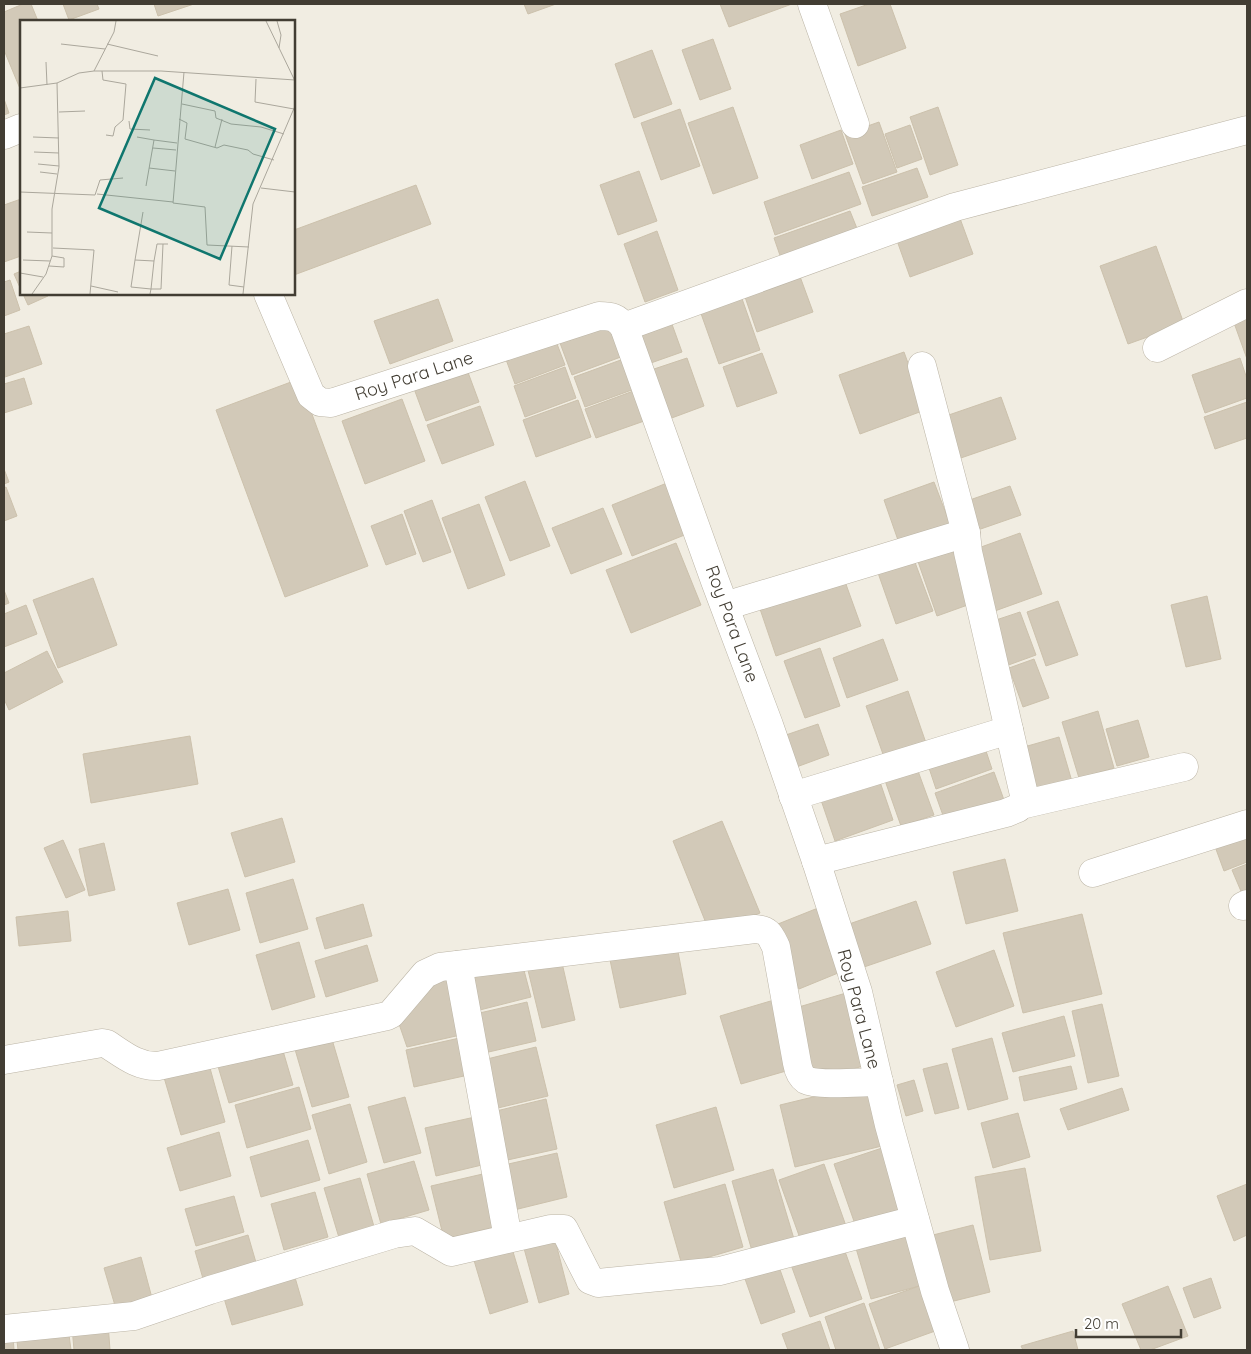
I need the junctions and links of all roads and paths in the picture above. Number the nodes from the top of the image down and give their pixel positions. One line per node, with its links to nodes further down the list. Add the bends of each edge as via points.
1 (812, 4): 2 (street)
2 (855, 124)
3 (20, 128): 5 (street)
4 (1247, 130): 8 (street, via 955,207)
5 (4, 135)
6 (268, 295): 8 (street, Roy Para Lane, via 310,395 320,402 331,403 599,316 618,319)
7 (1247, 303): 9 (street)
8 (624, 328): 12 (street, Roy Para Lane)
9 (1157, 348)
10 (922, 366): 11 (street)
11 (966, 533): 12 (street); 13 (street)
12 (725, 606): 15 (street, Roy Para Lane)
13 (1009, 730): 15 (street); 16 (street, via 1025,799)
14 (1184, 767): 16 (street)
15 (793, 796): 18 (street, Roy Para Lane)
16 (1021, 805): 18 (street, via 1006,813)
17 (1247, 824): 19 (street)
18 (816, 861): 22 (street, Roy Para Lane, via 858,992)
19 (1094, 873)
20 (458, 965): 21 (street, via 440,967 425,974 387,1016 158,1066 138,1064 102,1043); 22 (street, via 764,930 776,947 802,1077 818,1083); 24 (street)
21 (4, 1060)
22 (879, 1082): 23 (street, Roy Para Lane)
23 (915, 1220): 24 (street, via 720,1272 598,1283 590,1280 564,1229); 26 (street, Roy Para Lane, via 935,1292)
24 (508, 1238): 25 (street, via 451,1252 420,1232 408,1231 134,1316)
25 (4, 1329)
26 (956, 1350)

